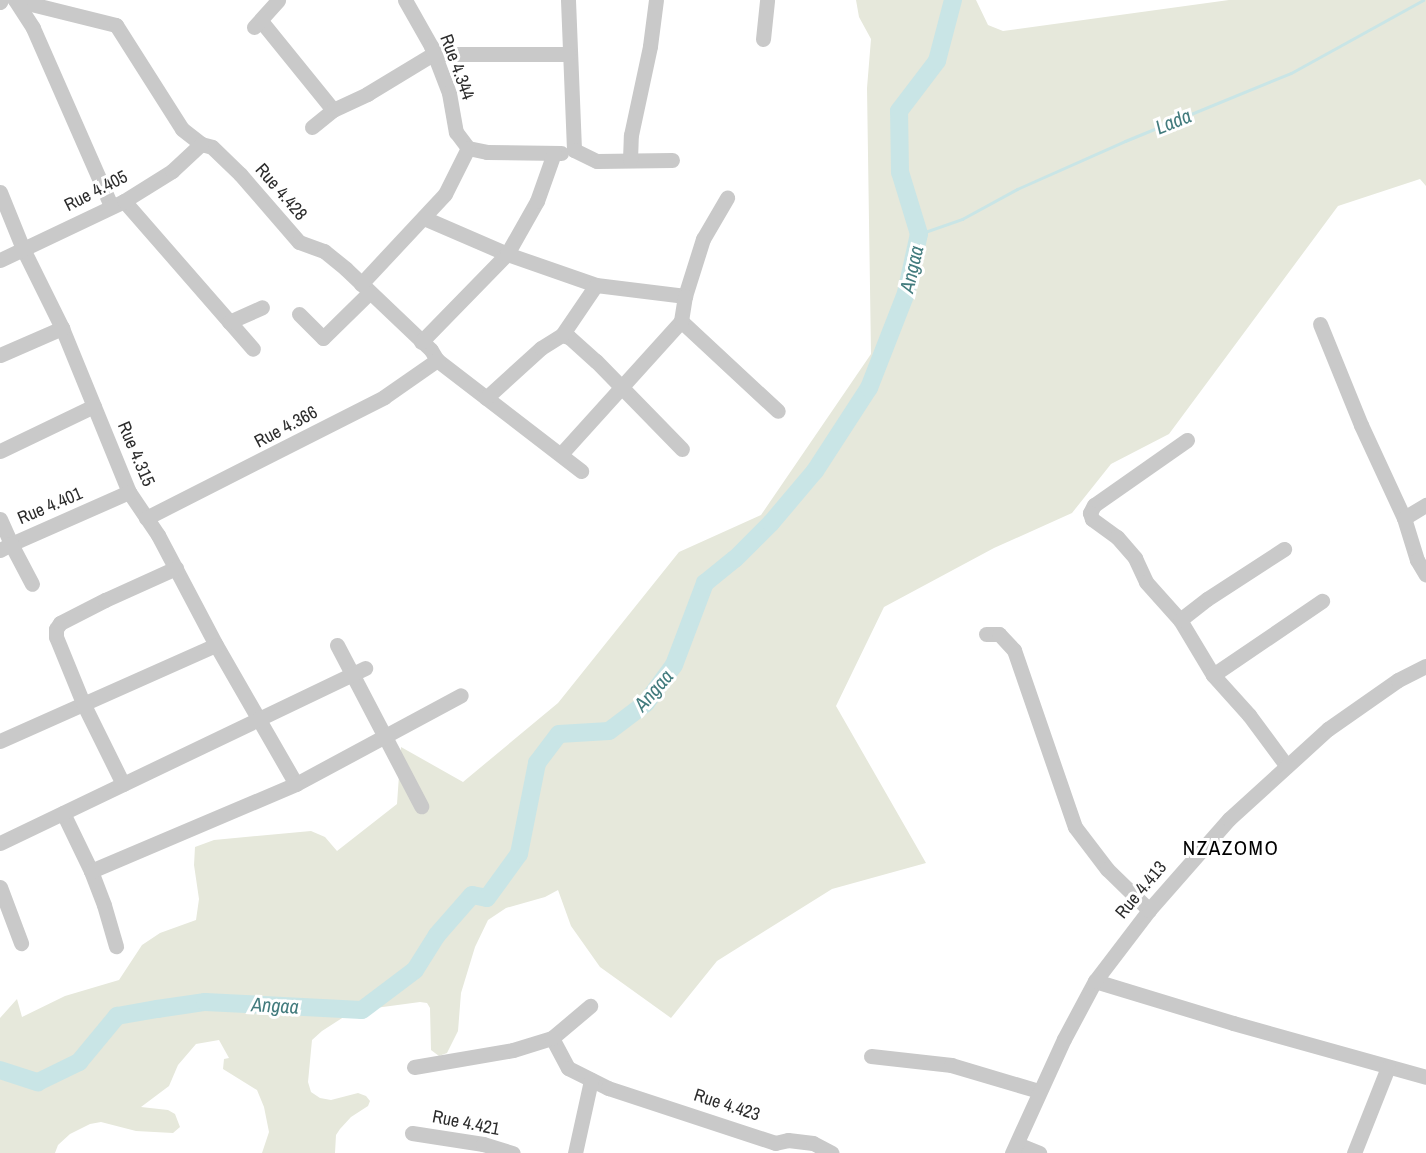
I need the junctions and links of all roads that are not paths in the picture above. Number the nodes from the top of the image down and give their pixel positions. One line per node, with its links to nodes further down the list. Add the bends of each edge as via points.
1 (15, 0): 12 (street, Rue 4.428, via 116,25 182,129); 20 (street, via 33,28)
2 (278, 0): 10 (street, via 258,24)
3 (405, 0): 8 (street, Rue 4.344)
4 (568, 0): 9 (street)
5 (656, 0): 16 (street, via 631,135)
6 (767, 0): 7 (street)
7 (764, 39)
8 (433, 54): 9 (street); 10 (street); 13 (street, Rue 4.344, via 449,93 456,132)
9 (568, 54): 14 (street)
10 (333, 110): 11 (street)
11 (312, 127)
12 (201, 144): 20 (street, Rue 4.405, via 172,171); 26 (street, Rue 4.428, via 212,147 240,174 299,242 324,251)
13 (468, 148): 15 (street); 21 (street, via 446,194)
14 (574, 150): 15 (street); 16 (street, via 597,161)
15 (554, 153): 23 (street, via 537,201)
16 (630, 160): 17 (street)
17 (672, 160)
18 (0, 192): 22 (street, Rue 4.315)
19 (727, 198): 27 (street, via 703,239)
20 (118, 204): 22 (street, Rue 4.405); 31 (street)
21 (424, 218): 23 (street); 26 (street)
22 (23, 249): 24 (street, Rue 4.405); 33 (street, Rue 4.315)
23 (507, 254): 25 (street); 35 (street)
24 (0, 261)
25 (596, 285): 27 (street); 34 (street)
26 (365, 288): 29 (street, via 323,338); 35 (street, Rue 4.428)
27 (685, 296): 30 (street)
28 (262, 307): 31 (street)
29 (299, 314)
30 (681, 321): 39 (street); 42 (street)
31 (229, 322): 36 (street)
32 (1320, 324): 51 (street)
33 (62, 328): 37 (street); 41 (street, Rue 4.315)
34 (562, 335): 39 (street, via 596,361); 40 (street)
35 (421, 342): 38 (street, Rue 4.428)
36 (253, 349)
37 (0, 355)
38 (437, 360): 40 (street, Rue 4.428); 50 (street, Rue 4.366, via 384,397)
39 (622, 389): 44 (street); 46 (street)
40 (486, 398): 46 (street, Rue 4.428)
41 (94, 406): 45 (street); 48 (street, Rue 4.315)
42 (778, 411)
43 (1188, 440): 59 (street, via 1094,504 1090,513 1092,519 1118,537 1135,558 1153,592)
44 (682, 449)
45 (0, 451)
46 (561, 454): 47 (street, Rue 4.428)
47 (581, 471)
48 (129, 492): 50 (street, Rue 4.315); 53 (street, Rue 4.401)
49 (1426, 505): 51 (street)
50 (146, 518): 55 (street, Rue 4.315)
51 (1404, 518): 56 (street)
52 (0, 519): 53 (street, Rue 4.401)
53 (5, 547): 57 (street)
54 (1284, 549): 59 (street)
55 (176, 568): 61 (street, Rue 4.315); 67 (street, via 60,623 56,637)
56 (1426, 575)
57 (32, 584)
58 (1322, 601): 65 (street)
59 (1180, 620): 65 (street)
60 (986, 634): 79 (street, via 999,634 1014,650 1075,827 1107,869)
61 (216, 645): 67 (street); 68 (street, Rue 4.315)
62 (337, 645): 64 (street)
63 (1426, 666): 71 (street, Rue 4.413, via 1398,680 1328,729)
64 (359, 672): 68 (street); 69 (street)
65 (1213, 675): 71 (street)
66 (461, 695): 69 (street)
67 (83, 703): 70 (street); 72 (street)
68 (260, 719): 72 (street); 73 (street, Rue 4.315)
69 (384, 736): 73 (street); 74 (street)
70 (0, 741)
71 (1287, 765): 79 (street, Rue 4.413, via 1230,819)
72 (123, 784): 75 (street)
73 (296, 784): 77 (street)
74 (421, 806)
75 (63, 813): 76 (street); 77 (street)
76 (0, 843)
77 (91, 871): 81 (street)
78 (0, 887): 80 (street)
79 (1149, 910): 82 (street, Rue 4.413)
80 (21, 944)
81 (116, 946)
82 (1095, 981): 86 (street); 90 (street, Rue 4.413)
83 (590, 1006): 84 (street)
84 (552, 1038): 87 (street, via 513,1050); 89 (street, Rue 4.423, via 568,1068)
85 (871, 1056): 90 (street, via 951,1065)
86 (1388, 1066): 88 (street); 98 (street)
87 (414, 1067)
88 (1426, 1077)
89 (591, 1080): 92 (street, Rue 4.423); 95 (street)
90 (1039, 1091): 93 (street, Rue 4.413)
91 (412, 1132): 94 (street, Rue 4.421)
92 (777, 1148): 96 (street, Rue 4.423, via 788,1140 813,1143)
93 (1014, 1149): 97 (street)
94 (513, 1153)
95 (575, 1153)
96 (832, 1153)
97 (1039, 1153)
98 (1354, 1153)

